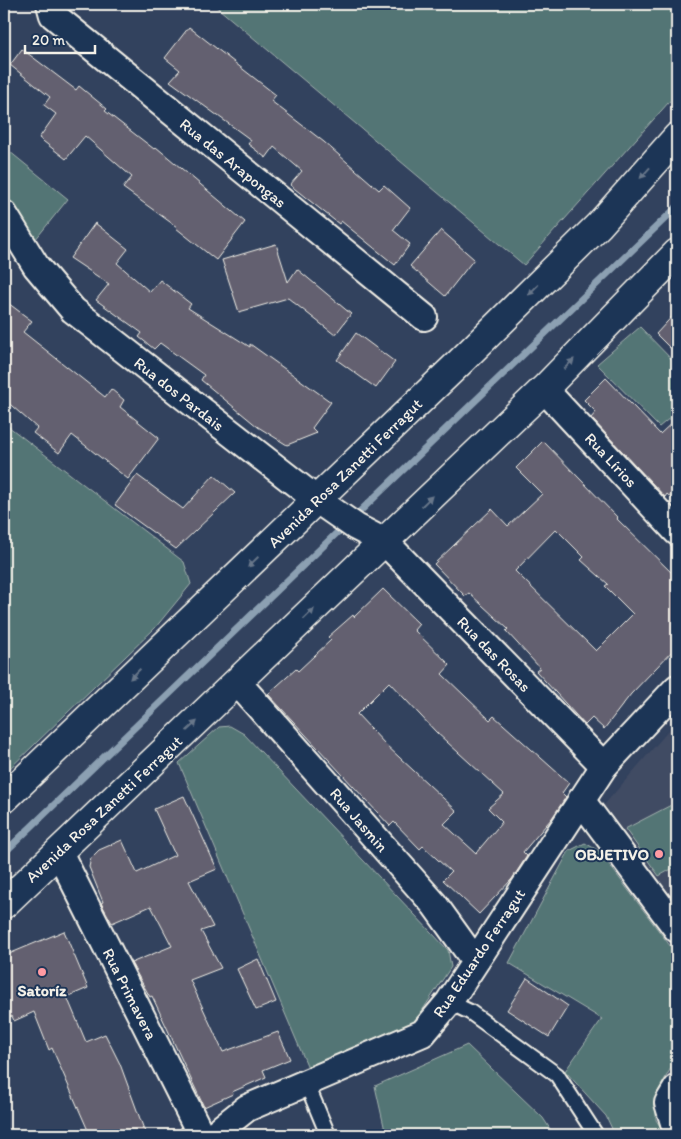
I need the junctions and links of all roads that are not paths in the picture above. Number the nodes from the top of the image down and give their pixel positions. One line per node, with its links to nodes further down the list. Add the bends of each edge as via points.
1 (50, 4): 5 (street, Rua das Arapongas, via 53,15)
2 (677, 137): 7 (main road, Avenida Rosa Zanetti Ferragut, one-way to 7, via 599,224)
3 (4, 214): 7 (street, Rua dos Pardais, via 36,266 73,310)
4 (677, 253): 6 (main road, Avenida Rosa Zanetti Ferragut, one-way to 4)
5 (424, 317)
6 (544, 389): 8 (street, Rua Lírios); 9 (main road, Avenida Rosa Zanetti Ferragut, one-way to 6)
7 (317, 500): 9 (street, Rua dos Pardais); 13 (main road, Avenida Rosa Zanetti Ferragut, one-way to 13)
8 (677, 532)
9 (385, 542): 10 (main road, Avenida Rosa Zanetti Ferragut, one-way to 9); 12 (street, Rua das Rosas)
10 (238, 682): 15 (main road, Avenida Rosa Zanetti Ferragut, one-way to 10); 18 (street, Rua Jasmin, via 434,904)
11 (677, 688): 12 (street, Rua Eduardo Ferragut)
12 (604, 766): 14 (street, Rua Eduardo Ferragut)
13 (4, 799)
14 (581, 800): 17 (street); 18 (street, Rua Eduardo Ferragut)
15 (59, 852): 16 (main road, Avenida Rosa Zanetti Ferragut); 23 (street, Rua Primavera)
16 (4, 904)
17 (677, 930)
18 (475, 961): 19 (street, Rua Eduardo Ferragut)
19 (449, 1002): 20 (street, Rua Eduardo Ferragut, via 424,1033); 26 (lane, via 470,1012 557,1074)
20 (306, 1082): 24 (street, Rua Eduardo Ferragut, via 247,1108); 25 (lane)
21 (677, 1088): 22 (street, via 668,1103)
22 (677, 1133)
23 (201, 1135)
24 (214, 1135)
25 (328, 1135)
26 (596, 1135)

